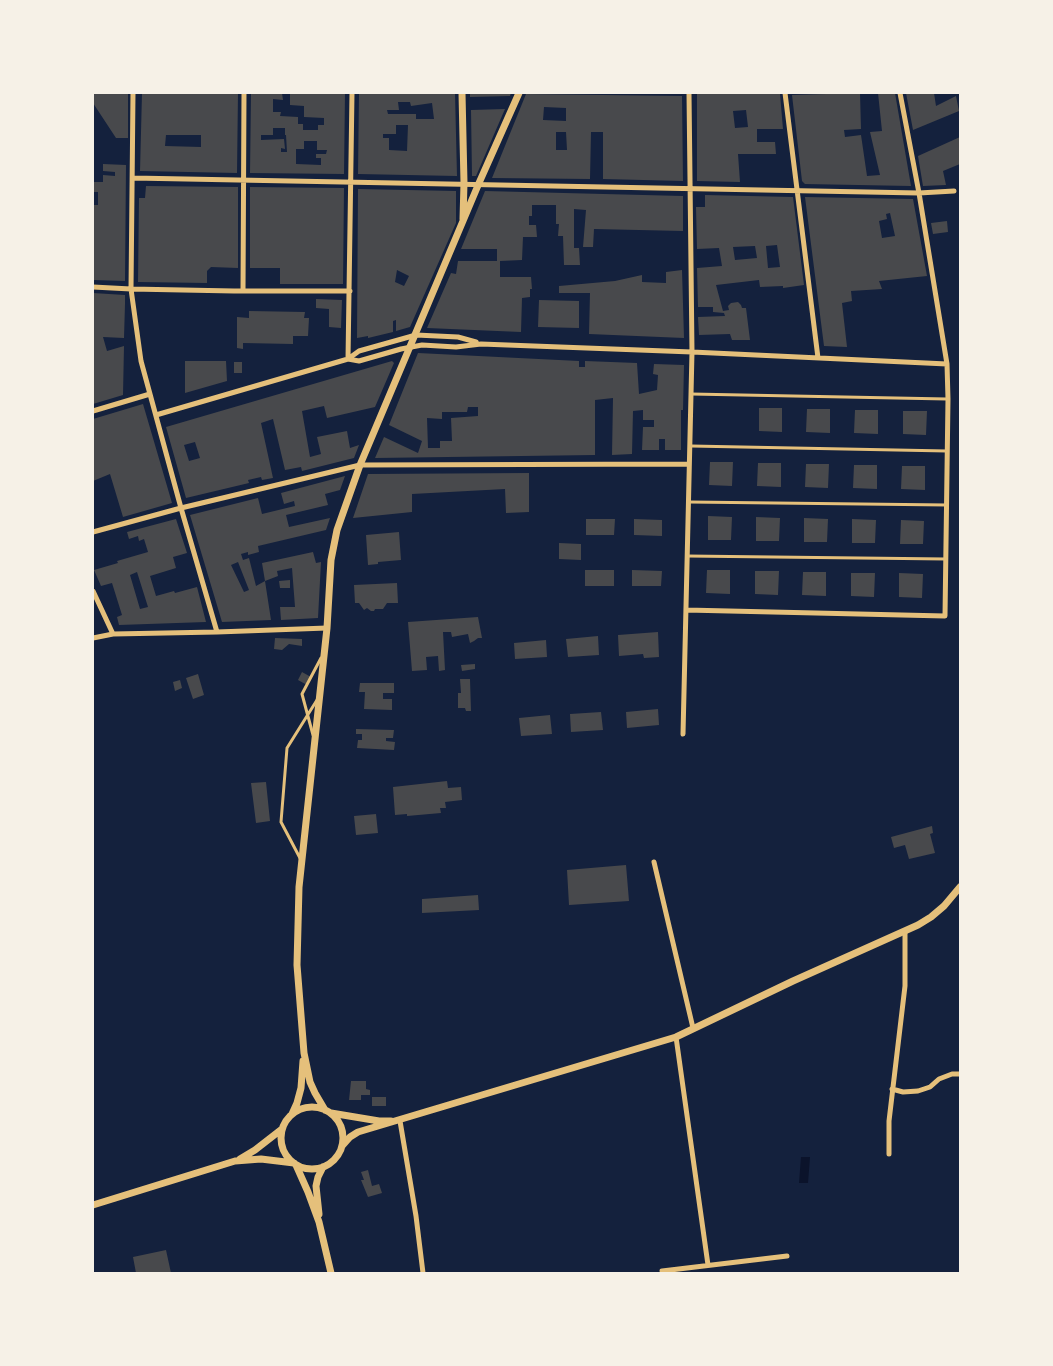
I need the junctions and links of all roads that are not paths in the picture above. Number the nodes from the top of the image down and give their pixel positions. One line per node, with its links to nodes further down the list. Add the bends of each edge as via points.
1 (134, 93): 9 (street)
2 (244, 93): 10 (street)
3 (352, 93): 11 (street)
4 (462, 93): 12 (street)
5 (519, 93): 13 (street)
6 (689, 93): 14 (street)
7 (785, 93): 15 (street)
8 (900, 93): 17 (street)
9 (133, 178): 10 (street); 20 (street)
10 (243, 180): 11 (street); 21 (street)
11 (351, 181): 12 (street); 22 (street)
12 (464, 183): 13 (street); 18 (street)
13 (479, 183): 14 (street); 18 (street)
14 (690, 188): 15 (street); 26 (street)
15 (797, 190): 17 (street); 27 (street)
16 (954, 191): 17 (street)
17 (919, 193): 29 (street)
18 (462, 224): 23 (street)
19 (93, 287): 20 (street)
20 (131, 290): 21 (street); 30 (street)
21 (243, 291): 22 (street)
22 (350, 291): 28 (street)
23 (416, 335): 24 (street, via 458,337); 25 (street); 28 (street, via 359,351)
24 (481, 344): 25 (street); 26 (street)
25 (410, 347): 28 (street, via 359,361); 38 (street)
26 (692, 352): 27 (street); 31 (street)
27 (818, 357): 29 (street)
28 (348, 359): 34 (street)
29 (947, 364): 32 (street)
30 (150, 394): 33 (street); 34 (street)
31 (691, 394): 32 (lane); 35 (street)
32 (948, 399): 36 (street)
33 (93, 411)
34 (156, 415): 41 (street)
35 (690, 446): 36 (lane); 37 (street)
36 (947, 452): 40 (street)
37 (689, 464): 38 (street); 39 (street)
38 (360, 465): 41 (street); 47 (street, via 337,530)
39 (689, 502): 40 (lane); 43 (street)
40 (946, 505): 44 (street)
41 (181, 508): 42 (street); 48 (street)
42 (93, 532)
43 (687, 556): 44 (lane); 46 (street)
44 (946, 559): 46 (street, via 945,616)
45 (93, 591): 49 (street)
46 (686, 610): 54 (street)
47 (327, 628): 48 (street); 51 (street)
48 (217, 632): 49 (street)
49 (113, 634): 50 (street)
50 (93, 638)
51 (325, 651): 52 (street); 53 (lane, via 302,694)
52 (320, 696): 53 (lane); 55 (street)
53 (308, 716): 55 (lane); 56 (lane, via 287,748 281,822)
54 (683, 734)
55 (315, 744): 56 (street)
56 (302, 861): 62 (street, via 297,965)
57 (654, 862): 60 (street)
58 (960, 887): 59 (street, via 938,911)
59 (905, 931): 60 (street); 64 (street, via 905,986)
60 (693, 1028): 61 (street)
61 (676, 1037): 67 (street); 77 (street)
62 (304, 1053): 65 (street, via 310,1082); 66 (street, via 301,1088)
63 (960, 1074): 64 (street, via 939,1079 918,1091)
64 (892, 1089): 70 (street)
65 (326, 1111): 66 (street, via 307,1108); 67 (street); 69 (street, via 341,1126)
66 (291, 1116): 68 (street)
67 (400, 1121): 69 (street, via 358,1132); 80 (street)
68 (283, 1129): 71 (street); 72 (street, via 284,1151)
69 (342, 1146): 73 (street, via 336,1159)
70 (889, 1154)
71 (235, 1161): 72 (street, via 261,1159); 74 (street)
72 (294, 1164): 73 (street, via 309,1169); 75 (street)
73 (323, 1167): 75 (street, via 316,1186)
74 (93, 1205)
75 (319, 1222): 79 (street)
76 (787, 1256): 77 (street)
77 (708, 1265): 78 (street)
78 (662, 1271)
79 (331, 1273)
80 (423, 1273)

